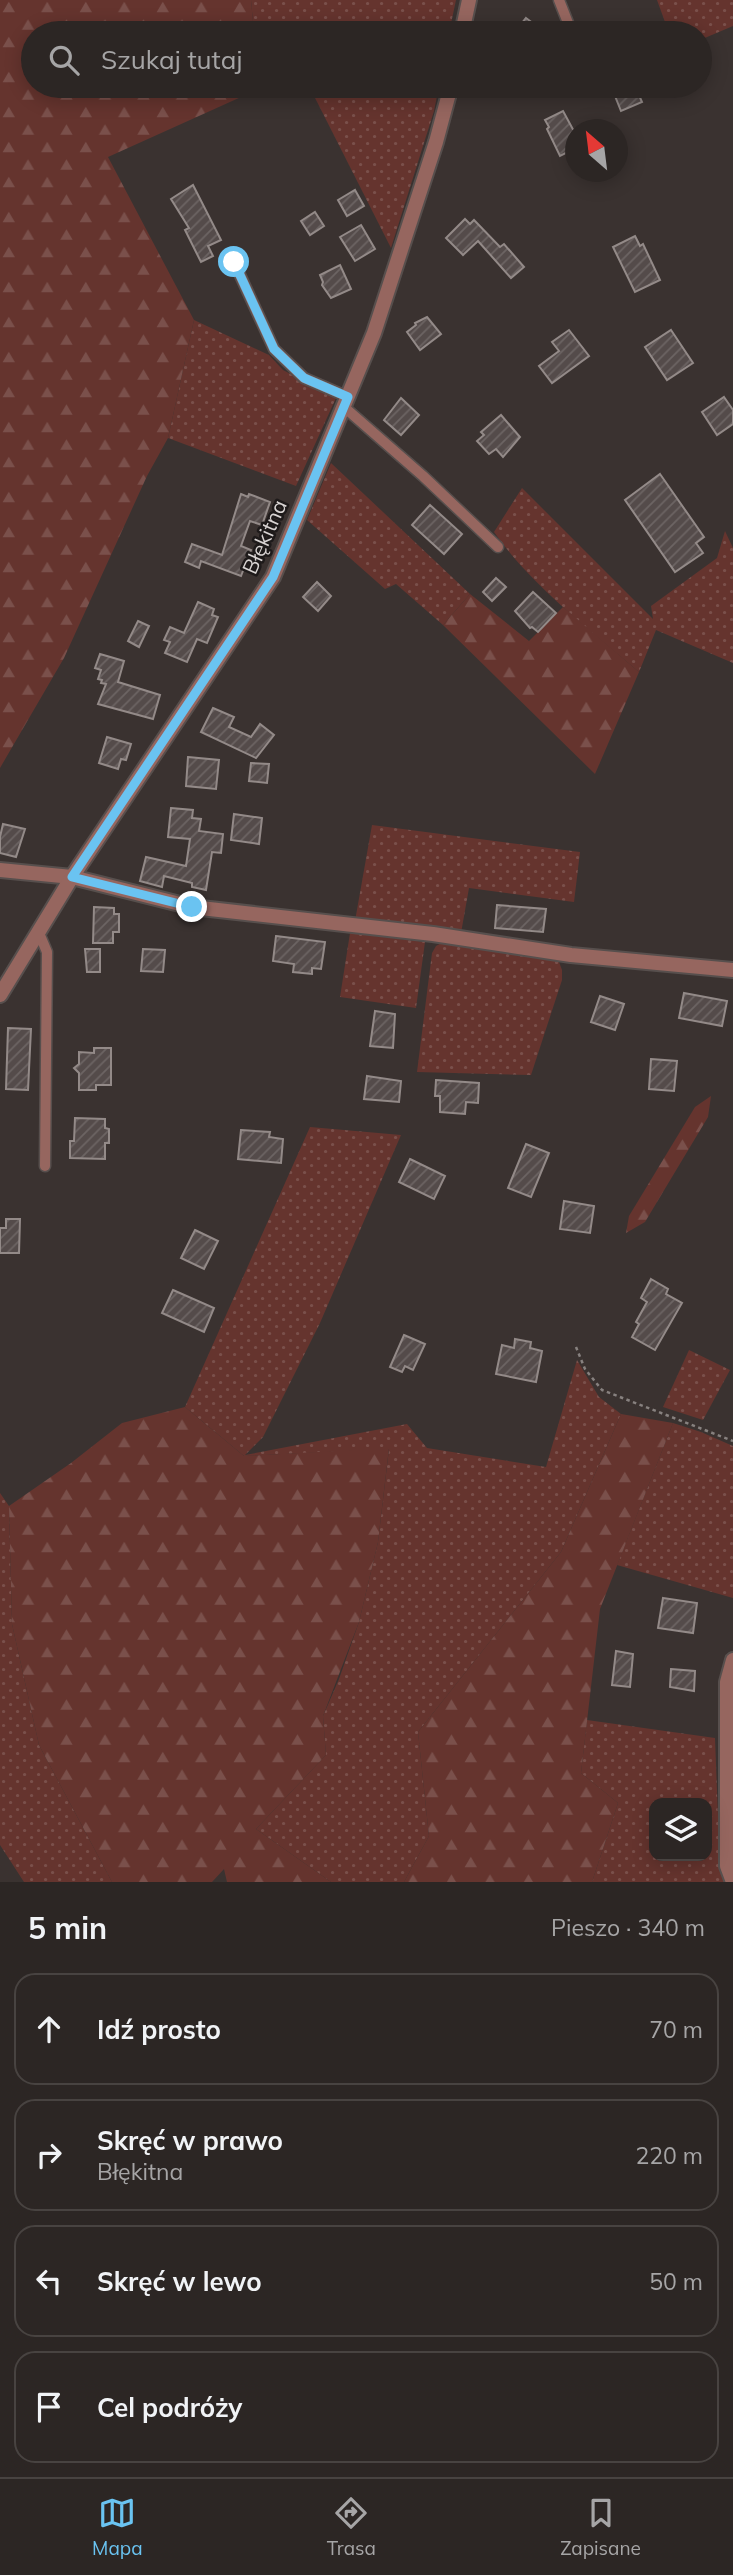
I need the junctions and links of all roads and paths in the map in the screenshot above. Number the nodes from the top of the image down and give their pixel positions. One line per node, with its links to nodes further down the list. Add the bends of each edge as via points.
1 (469, 0): 3 (street)
2 (559, 0): 4 (lane)
3 (465, 21)
4 (567, 21)
5 (448, 98): 7 (street, Błękitna, via 374,333)
6 (234, 262): 7 (lane, via 274,349 304,378)
7 (346, 402): 8 (lane); 10 (street, Błękitna, via 273,577)
8 (498, 547)
9 (0, 870): 10 (street)
10 (72, 877): 11 (street, Błękitna); 12 (street, via 192,907 571,955)
11 (39, 933): 13 (street, Błękitna); 14 (lane, via 47,951)
12 (733, 970)
13 (0, 995)
14 (45, 1166)
15 (576, 1347): 16 (path, via 602,1390)
16 (733, 1441)
17 (733, 1660): 18 (street, via 727,1682 727,1866)
18 (733, 1882)

